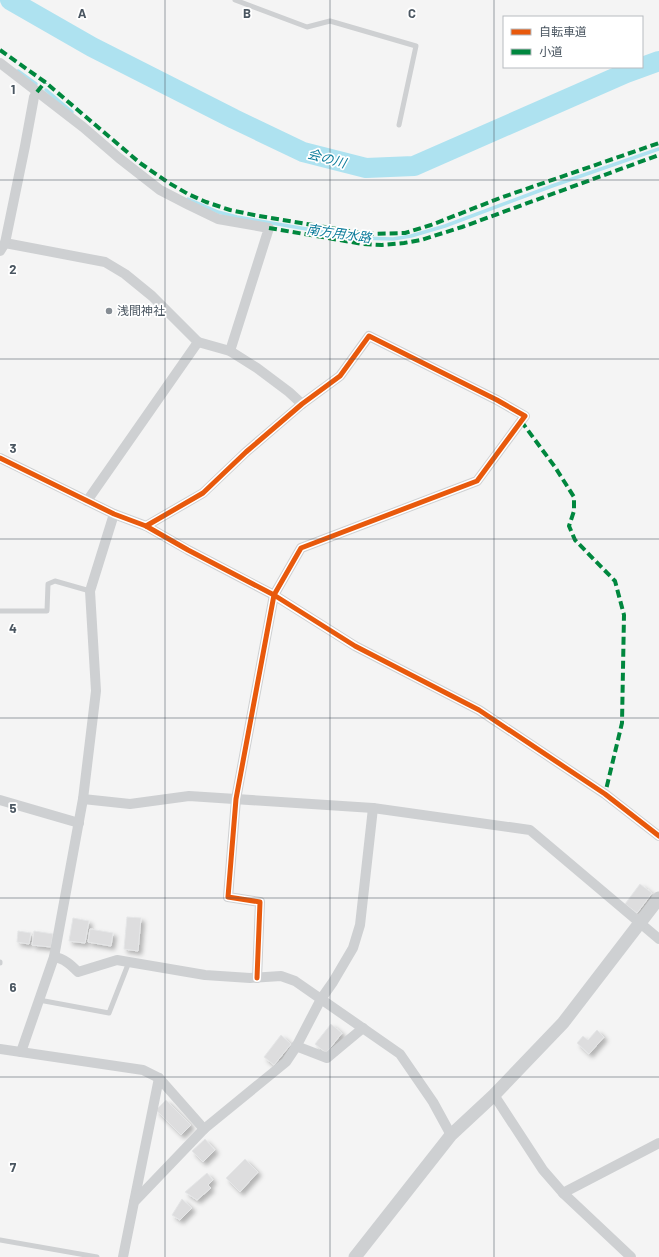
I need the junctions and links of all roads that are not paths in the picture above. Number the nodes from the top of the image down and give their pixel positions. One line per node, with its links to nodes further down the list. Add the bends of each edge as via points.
1 (235, 0): 4 (lane, via 308,27 330,21 416,46)
2 (0, 64): 3 (street)
3 (37, 92): 5 (street); 7 (street, via 160,190 218,219 269,228)
4 (400, 125)
5 (2, 247): 6 (street, via 105,262 152,296)
6 (198, 342): 7 (street); 10 (street)
7 (230, 351): 8 (street, via 258,368)
8 (302, 404): 12 (street, via 203,493); 14 (street, via 340,376 369,336 525,416 477,481 301,548)
9 (0, 458): 10 (street)
10 (87, 501): 11 (street)
11 (114, 514): 12 (street); 13 (street)
12 (146, 526): 14 (street)
13 (90, 591): 15 (lane, via 55,581 48,584 47,611); 16 (street, via 96,691)
14 (274, 595): 17 (street); 21 (street, via 355,646 479,710 605,794)
15 (0, 611)
16 (84, 799): 17 (street, via 130,804 188,796); 20 (street)
17 (236, 799): 19 (street); 28 (street, via 228,897 260,902)
18 (0, 800): 20 (street)
19 (373, 808): 24 (street, via 530,830); 29 (street, via 360,925 353,948)
20 (79, 823): 26 (street)
21 (659, 836)
22 (659, 898): 24 (street)
23 (659, 913): 24 (street)
24 (643, 919): 25 (street); 36 (street, via 563,1024)
25 (659, 939)
26 (54, 958): 27 (street, via 59,958 78,972 117,960); 30 (street)
27 (129, 962): 28 (street, via 205,975); 30 (lane, via 109,1013)
28 (257, 978): 29 (street, via 281,976 295,981)
29 (321, 999): 31 (street); 32 (street)
30 (39, 1000): 34 (street)
31 (363, 1028): 32 (street, via 327,1058); 38 (street, via 400,1054 433,1102)
32 (296, 1046): 37 (street, via 286,1062)
33 (0, 1049): 34 (street)
34 (21, 1052): 35 (street, via 143,1070)
35 (159, 1078): 37 (street); 41 (street)
36 (494, 1095): 38 (street); 40 (street, via 543,1170)
37 (204, 1129): 41 (street)
38 (451, 1135): 45 (street)
39 (659, 1143): 40 (street)
40 (563, 1193): 46 (street)
41 (134, 1202): 44 (street)
42 (0, 1240): 43 (lane)
43 (97, 1257)
44 (123, 1257)
45 (355, 1257)
46 (631, 1257)

